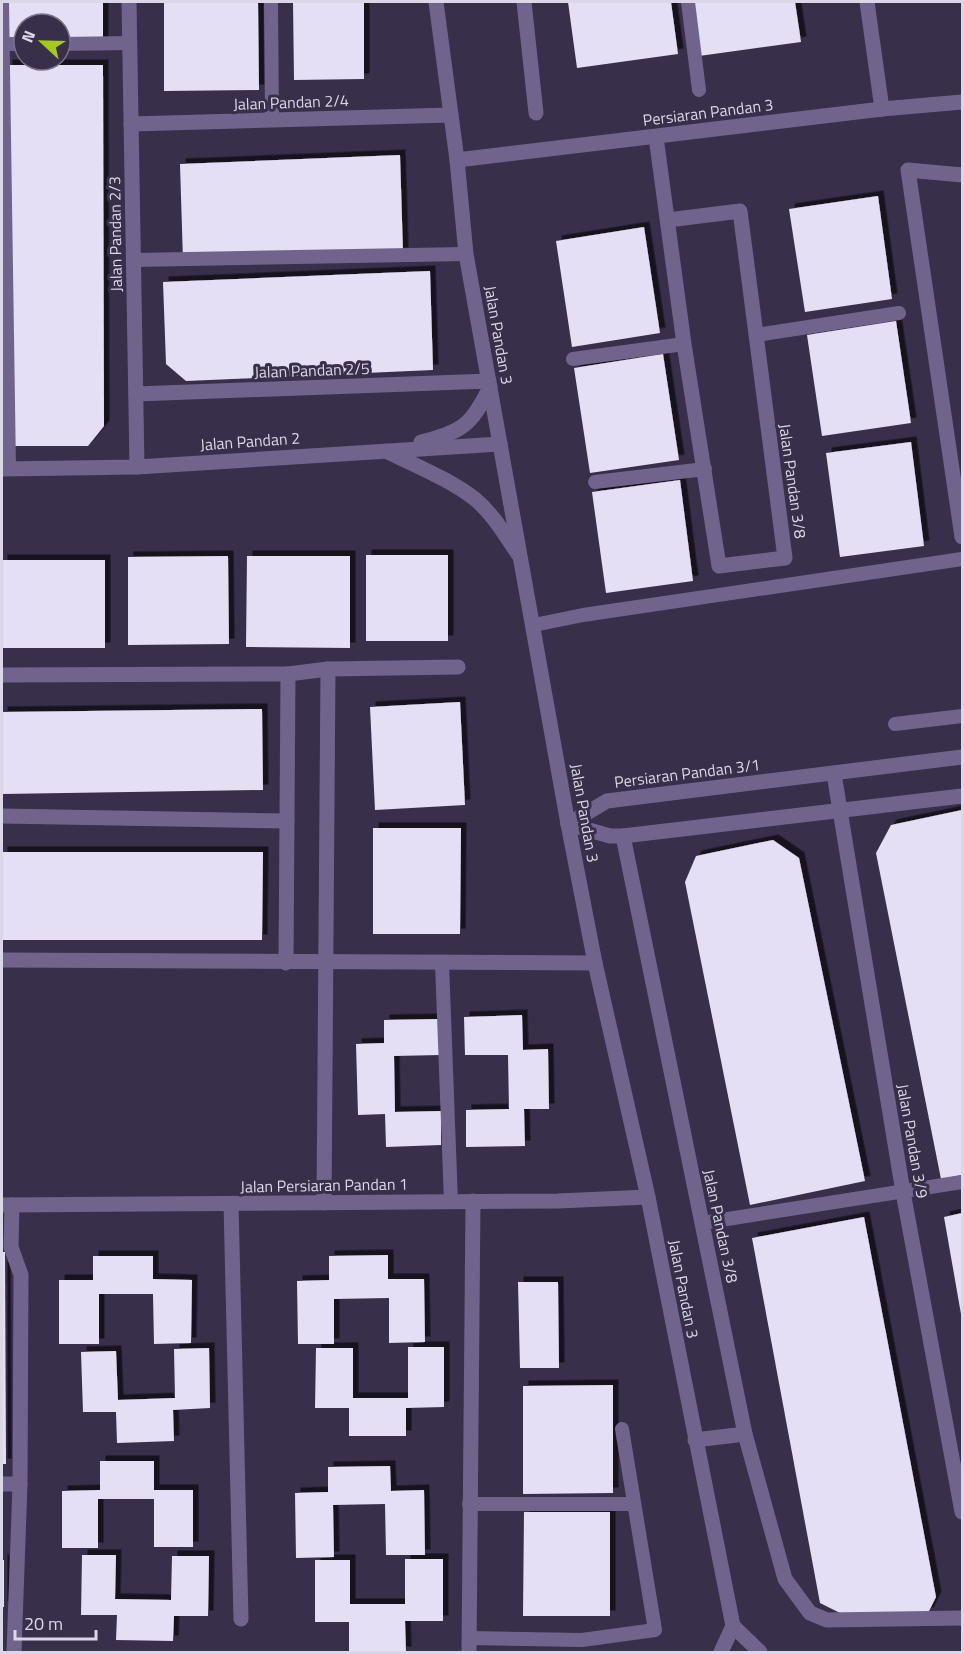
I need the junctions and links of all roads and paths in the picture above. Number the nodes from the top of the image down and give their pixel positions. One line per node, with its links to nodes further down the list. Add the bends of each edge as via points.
1 (2, 2): 9 (lane)
2 (129, 2): 8 (street, Jalan Pandan 2/3)
3 (271, 2): 16 (lane)
4 (436, 2): 15 (street, Jalan Pandan 3)
5 (524, 2): 14 (street)
6 (688, 2): 11 (lane)
7 (867, 2): 13 (street)
8 (130, 43): 10 (lane); 17 (street, Jalan Pandan 2/3)
9 (2, 44): 33 (lane)
10 (72, 44)
11 (699, 90)
12 (963, 102): 13 (street, Persiaran Pandan 3)
13 (882, 109): 18 (street, Persiaran Pandan 3)
14 (536, 113)
15 (452, 115): 16 (street, Jalan Pandan 2/4); 19 (street, Jalan Pandan 3)
16 (272, 120): 17 (street, Jalan Pandan 2/4)
17 (131, 124): 23 (street, Jalan Pandan 2/3)
18 (656, 137): 19 (street, Persiaran Pandan 3); 21 (street, Jalan Pandan 3/8)
19 (457, 160): 22 (street, Jalan Pandan 3)
20 (963, 175): 36 (street, via 908,170)
21 (668, 220): 25 (street, Jalan Pandan 3/8, via 740,211); 26 (street, Jalan Pandan 3/8)
22 (466, 254): 23 (lane); 28 (street, Jalan Pandan 3)
23 (134, 260): 29 (street, Jalan Pandan 2/3)
24 (899, 313): 25 (lane)
25 (756, 335): 34 (street, Jalan Pandan 3/8, via 786,558 720,566)
26 (684, 344): 27 (lane); 34 (street, Jalan Pandan 3/8)
27 (573, 359)
28 (489, 384): 29 (street, Jalan Pandan 2/5); 30 (street, Jalan Pandan 3); 31 (street, via 476,416 462,428)
29 (136, 394): 32 (street, Jalan Pandan 2/3)
30 (500, 444): 31 (street, Jalan Pandan 2); 37 (street, Jalan Pandan 3)
31 (386, 451): 32 (street, Jalan Pandan 2); 37 (street, via 476,500)
32 (137, 467): 33 (street, Jalan Pandan 2)
33 (5, 469)
34 (705, 470): 35 (lane)
35 (595, 482)
36 (962, 537)
37 (521, 558): 39 (street, Jalan Pandan 3)
38 (963, 559): 39 (lane)
39 (534, 625): 52 (street, Jalan Pandan 3)
40 (458, 667): 41 (street)
41 (328, 669): 42 (street); 56 (street)
42 (288, 674): 43 (street); 51 (street)
43 (2, 675)
44 (963, 716): 45 (lane)
45 (895, 724)
46 (963, 757): 47 (street, Persiaran Pandan 3/1)
47 (834, 774): 49 (street, Jalan Pandan 3/9); 52 (street, Persiaran Pandan 3/1, via 607,801)
48 (963, 796): 49 (street)
49 (839, 811): 53 (street); 60 (street, Jalan Pandan 3/9)
50 (2, 816): 51 (street)
51 (287, 821): 55 (street)
52 (568, 824): 53 (street); 58 (street, Jalan Pandan 3)
53 (624, 836): 67 (street, Jalan Pandan 3/8)
54 (2, 960): 55 (street)
55 (286, 963): 56 (street)
56 (327, 963): 57 (street); 64 (street)
57 (442, 963): 58 (street); 62 (lane)
58 (595, 963): 61 (street, Jalan Pandan 3)
59 (963, 1182): 60 (lane)
60 (903, 1192): 67 (lane); 75 (street, Jalan Pandan 3/9)
61 (648, 1197): 63 (street, Jalan Persiaran Pandan 1); 70 (street, Jalan Pandan 3)
62 (451, 1202): 63 (street, Jalan Persiaran Pandan 1); 64 (street, Jalan Persiaran Pandan 1)
63 (473, 1202): 73 (street)
64 (324, 1203): 65 (street, Jalan Persiaran Pandan 1)
65 (231, 1204): 66 (street, Jalan Persiaran Pandan 1); 77 (street)
66 (7, 1205): 72 (street, via 11,1247 21,1275)
67 (702, 1223): 69 (street, Jalan Pandan 3/8)
68 (622, 1429): 74 (lane)
69 (745, 1434): 70 (street); 76 (street, Jalan Pandan 3/8, via 785,1579 810,1613 827,1620)
70 (695, 1440): 78 (street, Jalan Pandan 3)
71 (2, 1484): 72 (street)
72 (20, 1484): 80 (street)
73 (469, 1504): 74 (lane); 79 (street)
74 (634, 1504): 79 (lane, via 655,1630 582,1640)
75 (963, 1512)
76 (963, 1618)
77 (241, 1619)
78 (733, 1626): 81 (street); 82 (street)
79 (469, 1645)
80 (14, 1653)
81 (721, 1653)
82 (760, 1653)

